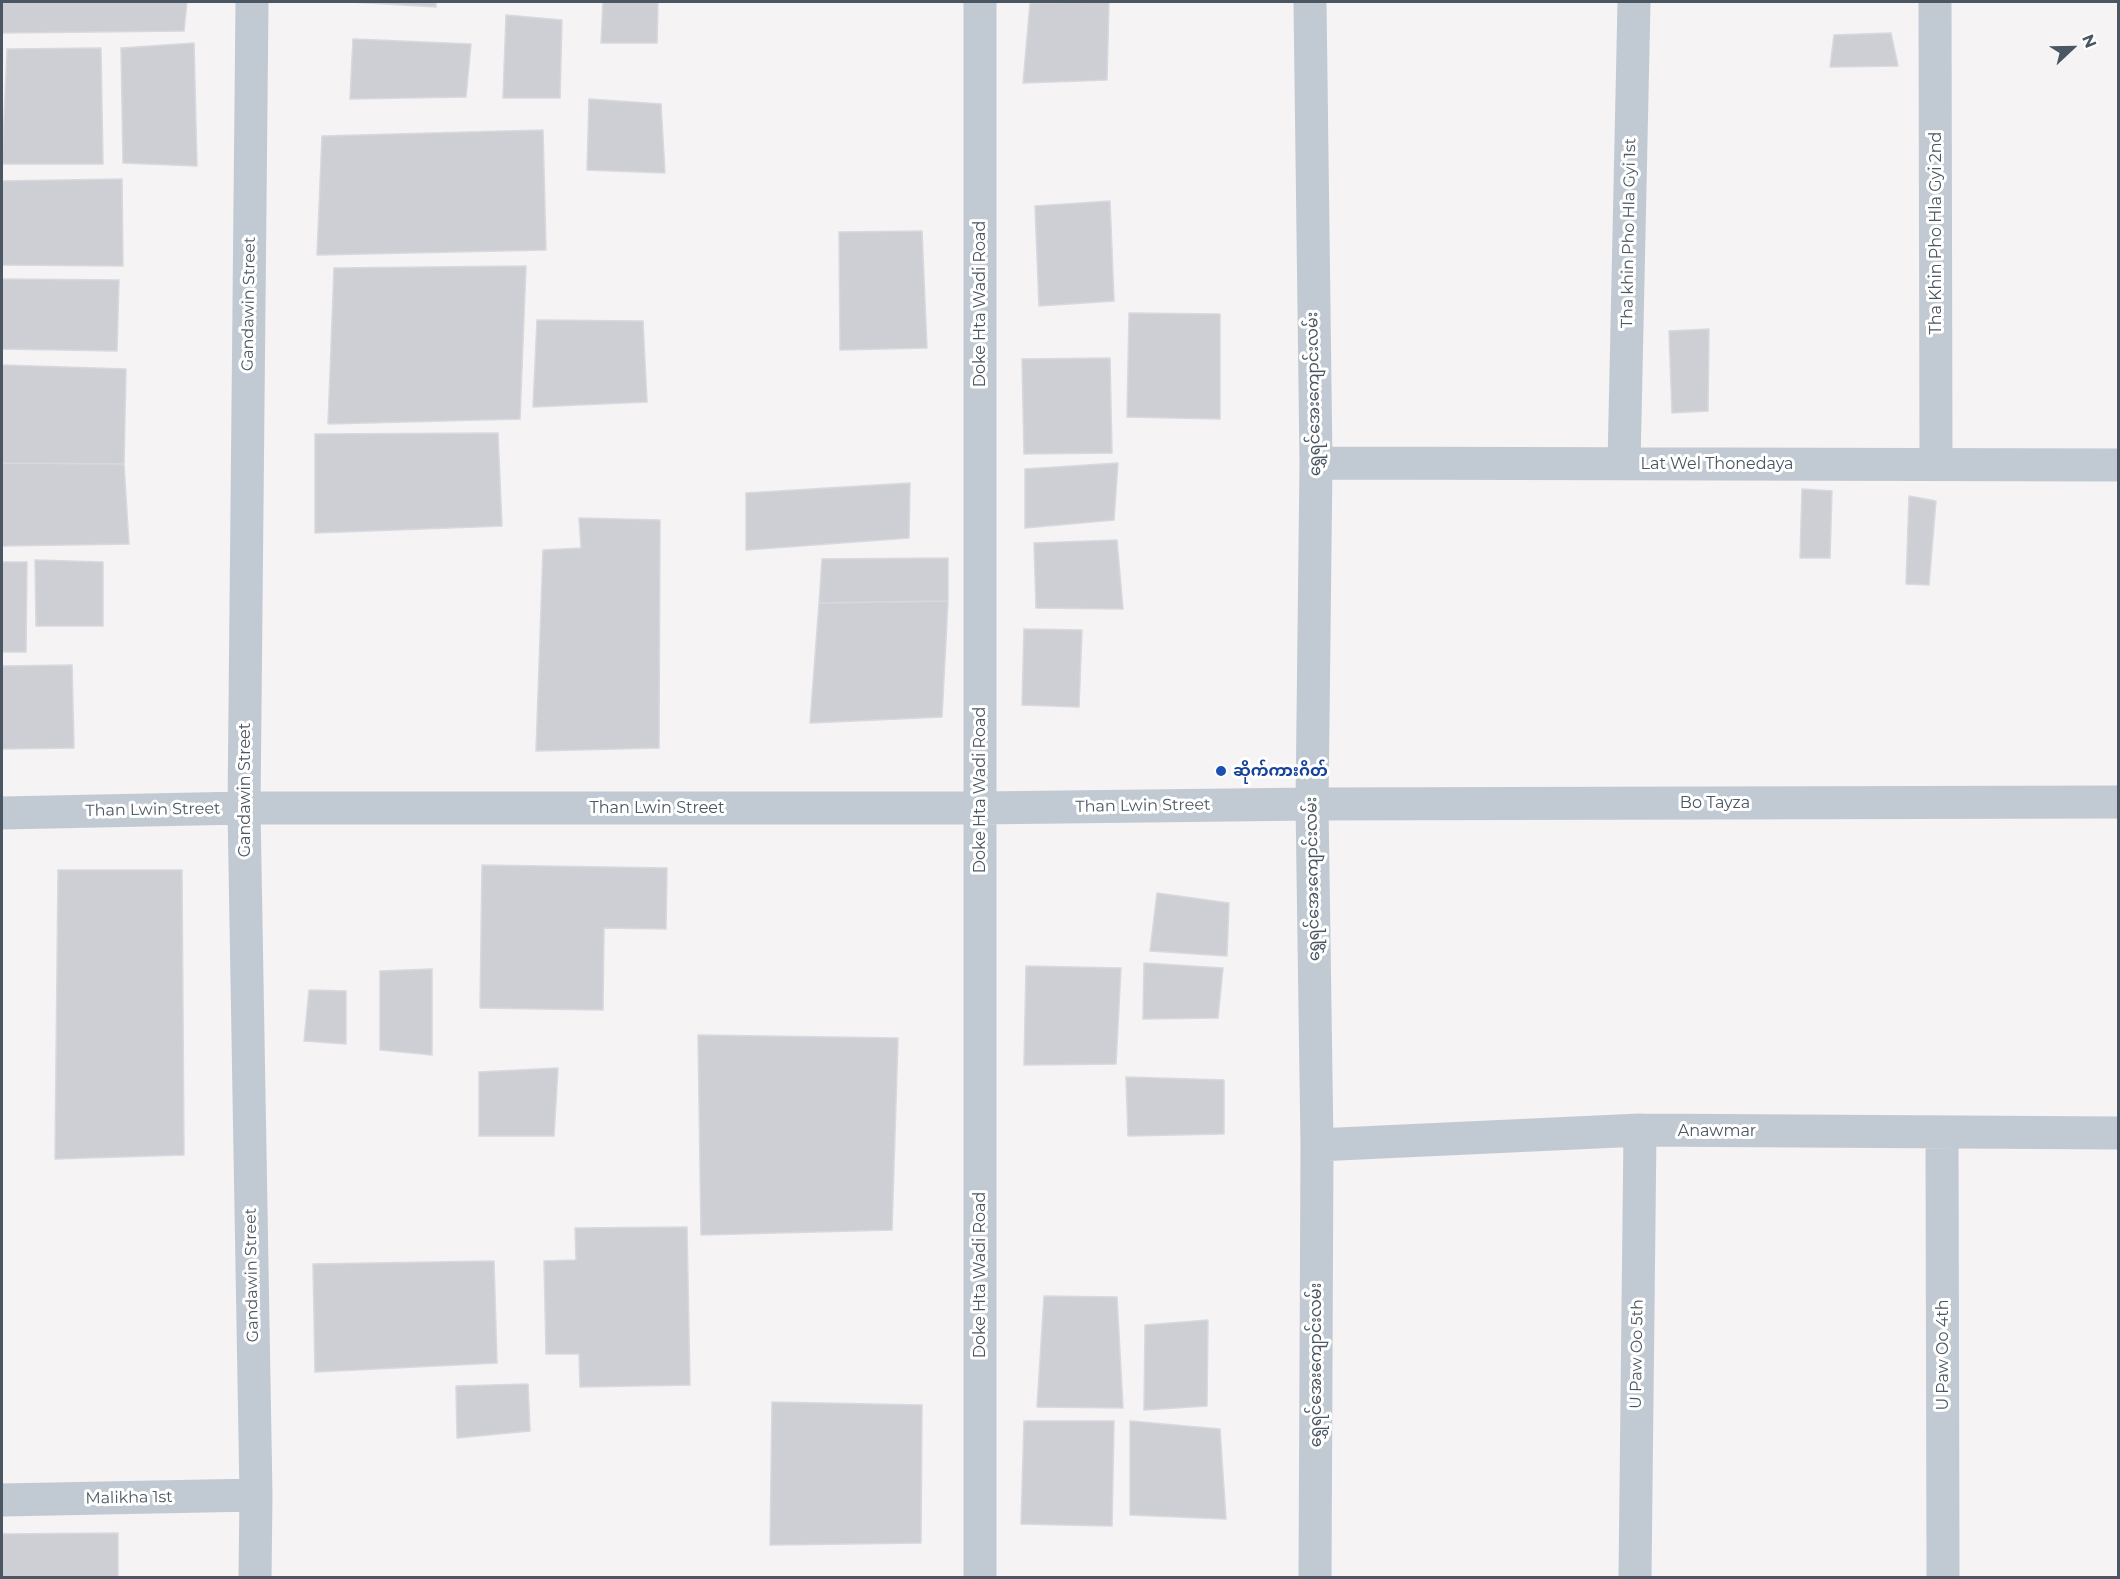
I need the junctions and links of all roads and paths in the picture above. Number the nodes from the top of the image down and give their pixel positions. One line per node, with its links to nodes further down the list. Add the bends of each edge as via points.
1 (252, 2): 12 (street, Gandawin Street)
2 (980, 2): 13 (street, Doke Hta Wadi Road)
3 (1310, 2): 6 (street, ရွှေရင်အေးကျောင်းလမ်း)
4 (1634, 2): 7 (street, Tha khin Pho Hla Gyi 1st)
5 (1935, 2): 8 (street, Tha Khin Pho Hla Gyi 2nd)
6 (1316, 463): 7 (street, Lat Wel Thonedaya); 11 (street, ရွှေရင်အေးကျောင်းလမ်း)
7 (1624, 464): 8 (street, Lat Wel Thonedaya)
8 (1936, 464): 9 (street, Lat Wel Thonedaya)
9 (2118, 465)
10 (2118, 802): 11 (street, Bo Tayza)
11 (1312, 804): 13 (street, Than Lwin Street); 18 (street, ရွှေရင်အေးကျောင်းလမ်း)
12 (244, 808): 13 (street, Than Lwin Street); 14 (street, Than Lwin Street); 19 (street, Gandawin Street)
13 (980, 808): 22 (street, Doke Hta Wadi Road)
14 (2, 813)
15 (1640, 1130): 16 (street, Anawmar); 18 (street, Anawmar); 24 (street, U Paw Oo 5th)
16 (1942, 1132): 17 (street, Anawmar); 25 (street, U Paw Oo 4th)
17 (2118, 1133)
18 (1317, 1145): 23 (street, ရွှေရင်အေးကျောင်းလမ်း)
19 (256, 1495): 20 (street, Malikha 1st); 21 (street, Gandawin Street)
20 (2, 1500)
21 (255, 1578)
22 (980, 1578)
23 (1316, 1578)
24 (1635, 1578)
25 (1943, 1578)

